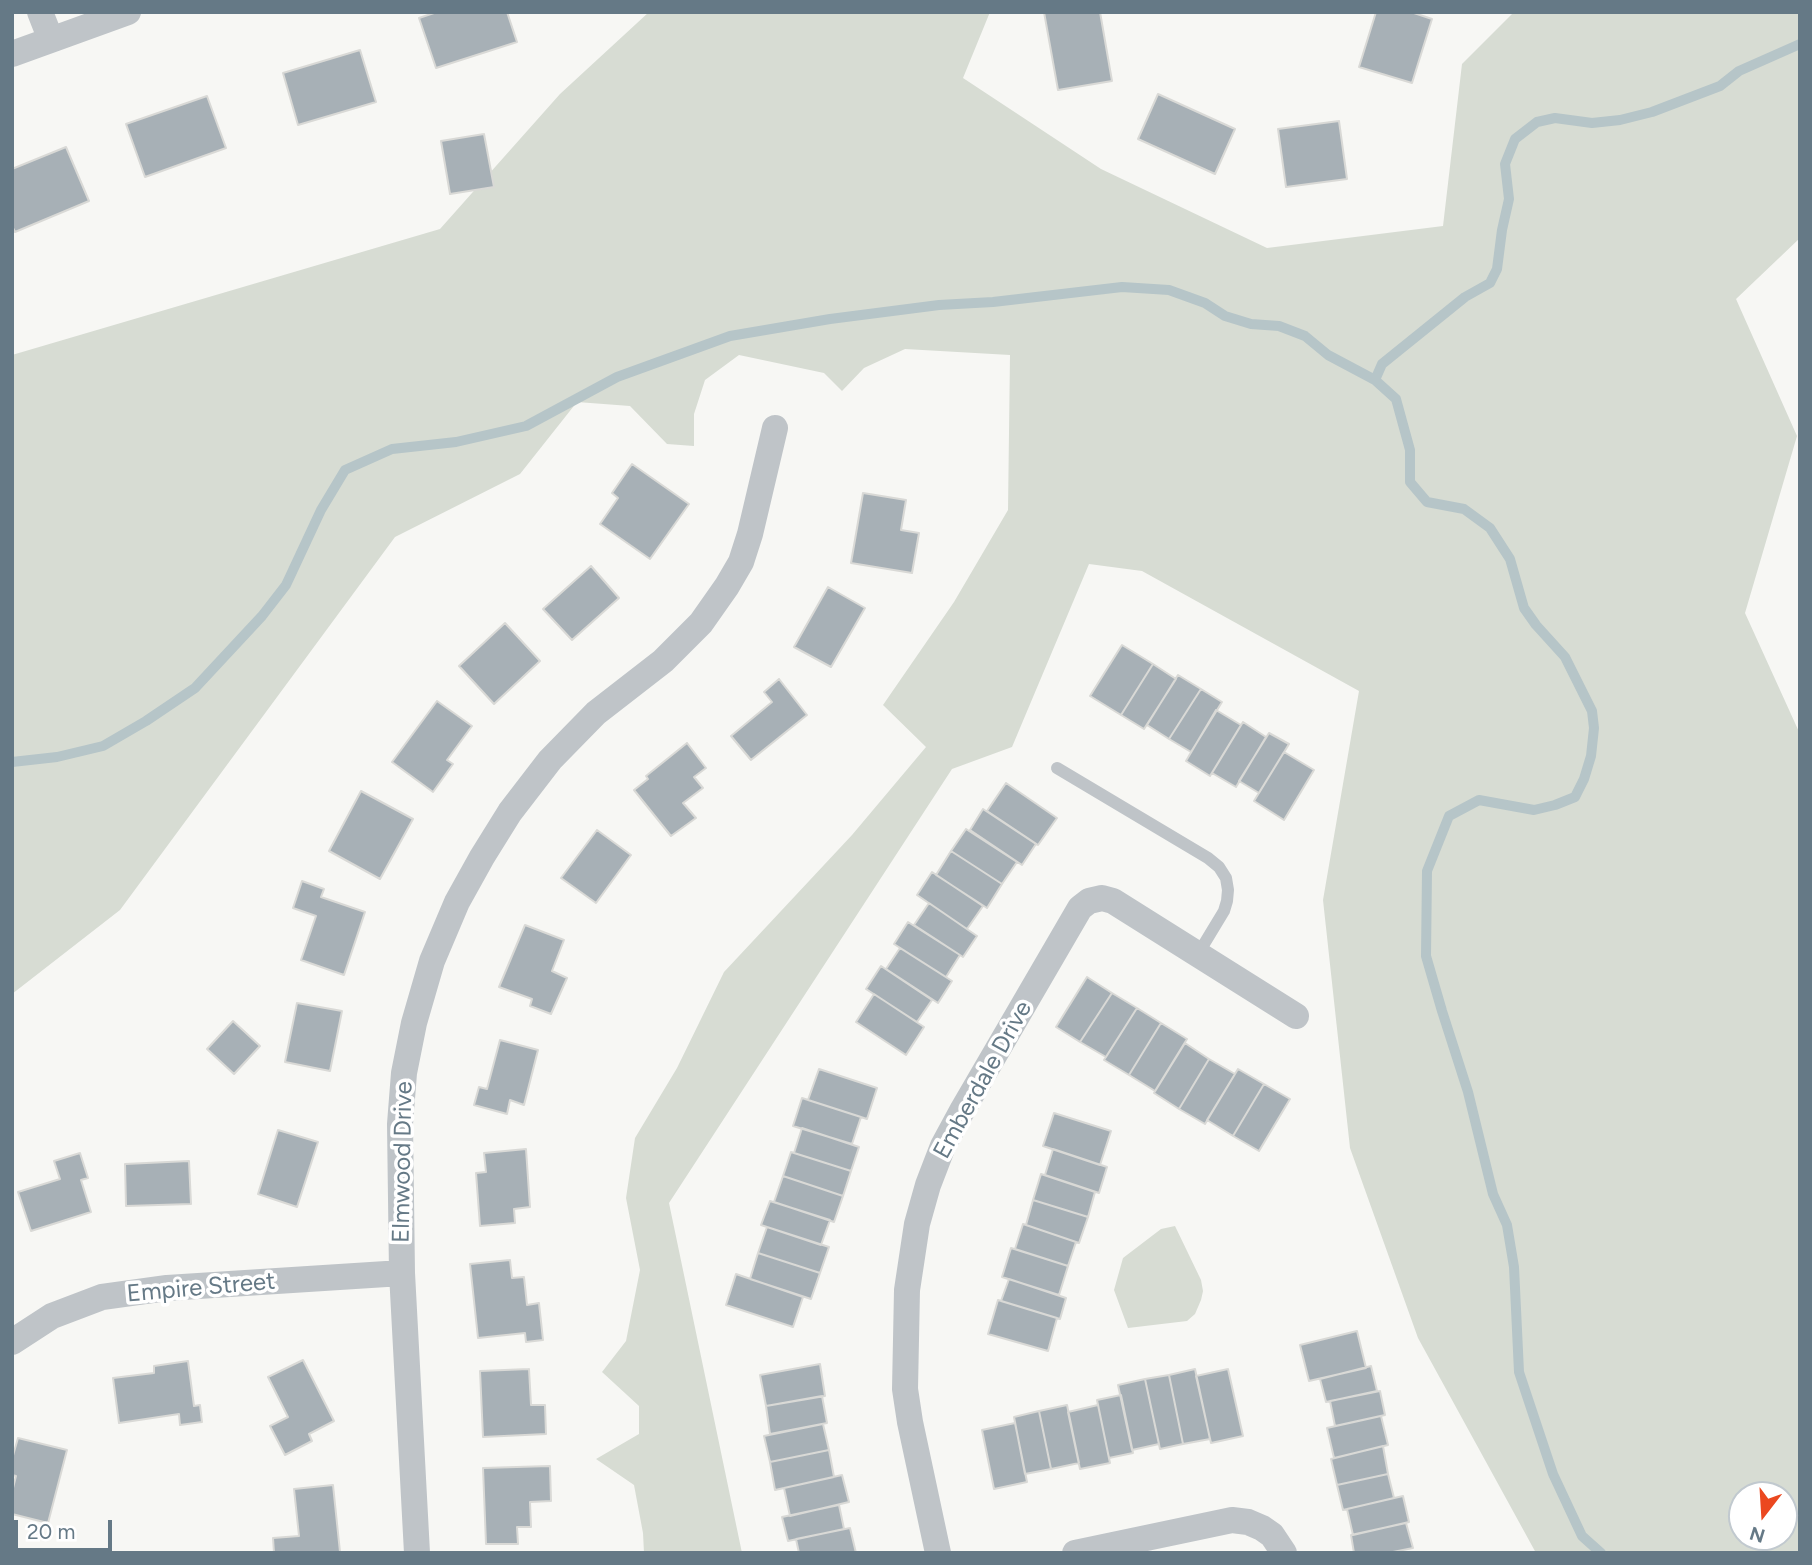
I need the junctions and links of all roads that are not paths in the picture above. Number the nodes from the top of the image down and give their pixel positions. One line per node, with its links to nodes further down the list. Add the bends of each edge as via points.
1 (40, 12): 3 (street)
2 (128, 12): 3 (street)
3 (51, 40): 4 (street)
4 (12, 54)
5 (775, 428): 9 (street, Elmwood Drive, via 741,562 721,595 663,661 596,713 550,760 510,812 457,902 432,961 404,1073)
6 (1057, 768): 7 (lane, via 1219,867 1226,878 1227,901)
7 (1198, 954): 8 (street, Emberdale Drive); 12 (street, Emberdale Drive, via 1113,901 1089,901 1080,908 943,1146 917,1224 904,1356 910,1422)
8 (1296, 1016)
9 (402, 1273): 10 (street, Empire Street, via 167,1288 102,1297 52,1317); 11 (street, Elmwood Drive)
10 (12, 1342)
11 (417, 1553)
12 (938, 1553)
13 (1075, 1553): 14 (street, via 1232,1520 1262,1528)
14 (1284, 1553)

